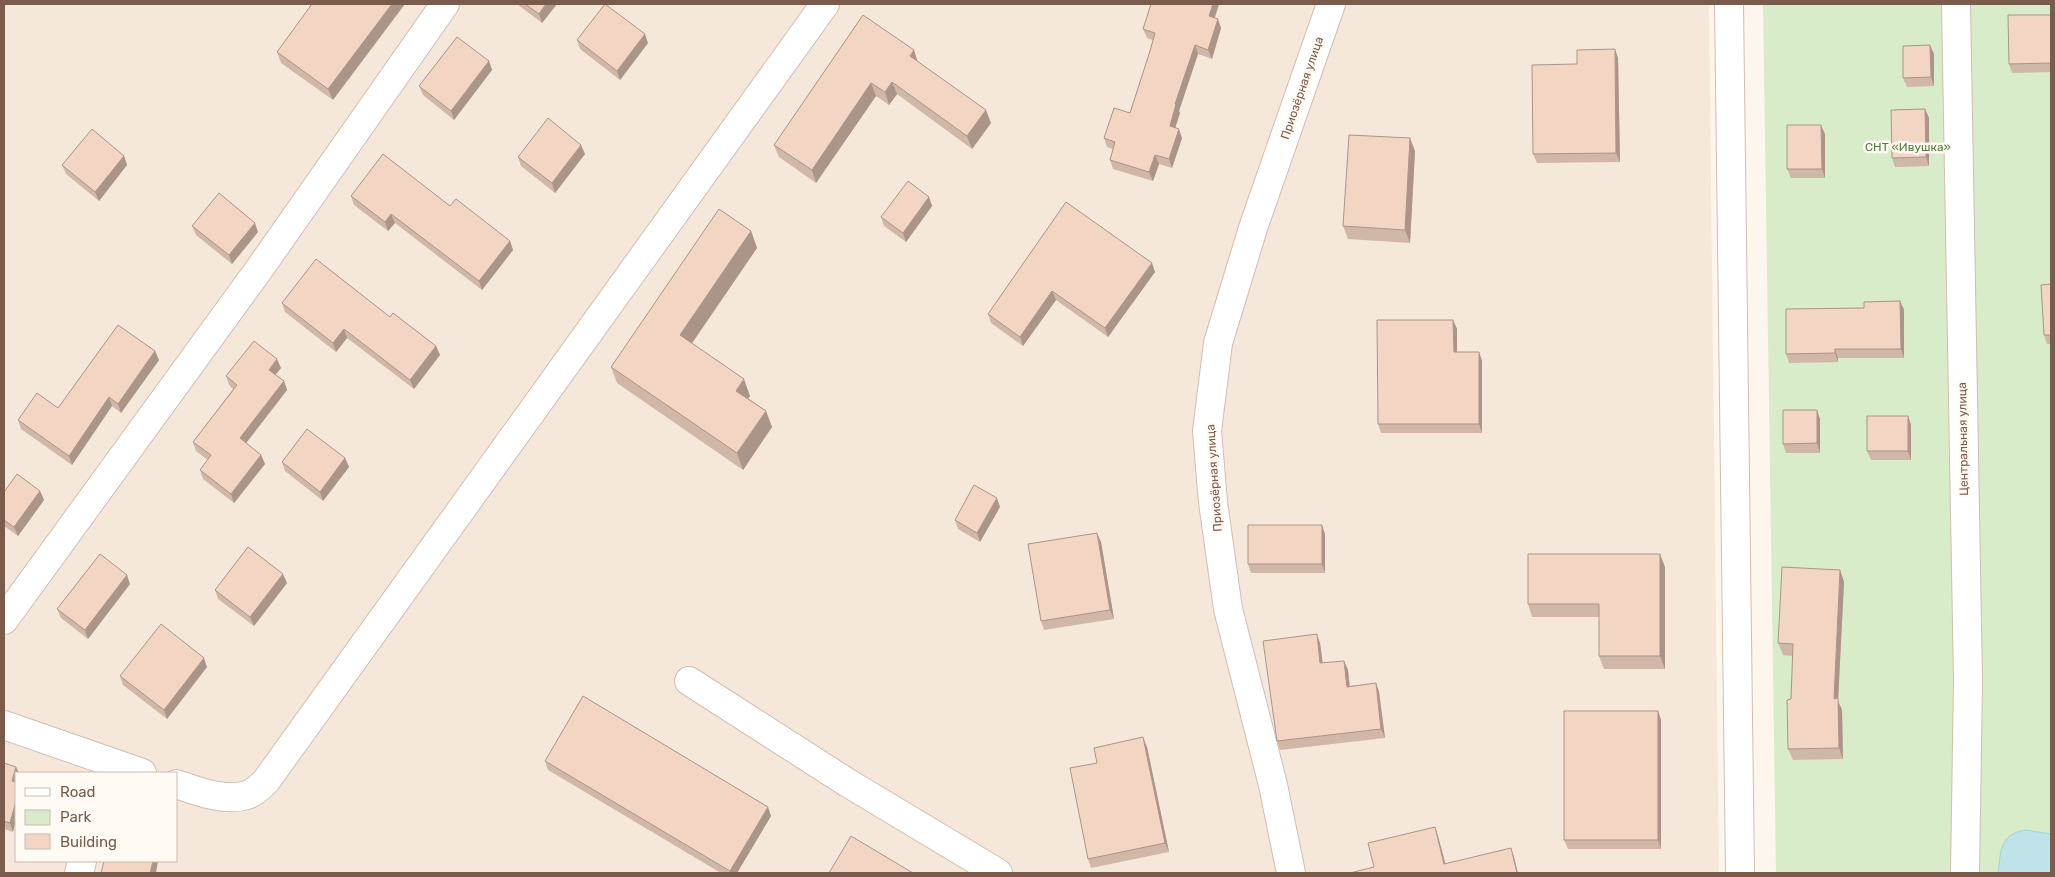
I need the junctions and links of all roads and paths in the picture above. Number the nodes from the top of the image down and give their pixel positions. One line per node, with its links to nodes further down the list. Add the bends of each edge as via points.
1 (444, 4): 6 (street, via 260,268)
2 (825, 4): 11 (street, via 266,781 248,795 230,797)
3 (1331, 4): 13 (street, Приозёрная улица, via 1254,225 1218,343 1208,431 1228,609 1273,785)
4 (1729, 4): 14 (street)
5 (1956, 4): 15 (street, Центральная улица, via 1968,680)
6 (4, 620)
7 (689, 681): 12 (street, via 848,783)
8 (4, 725): 9 (street)
9 (104, 768): 10 (street)
10 (134, 772)
11 (178, 785)
12 (998, 873)
13 (1291, 873)
14 (1740, 873)
15 (1965, 873)

